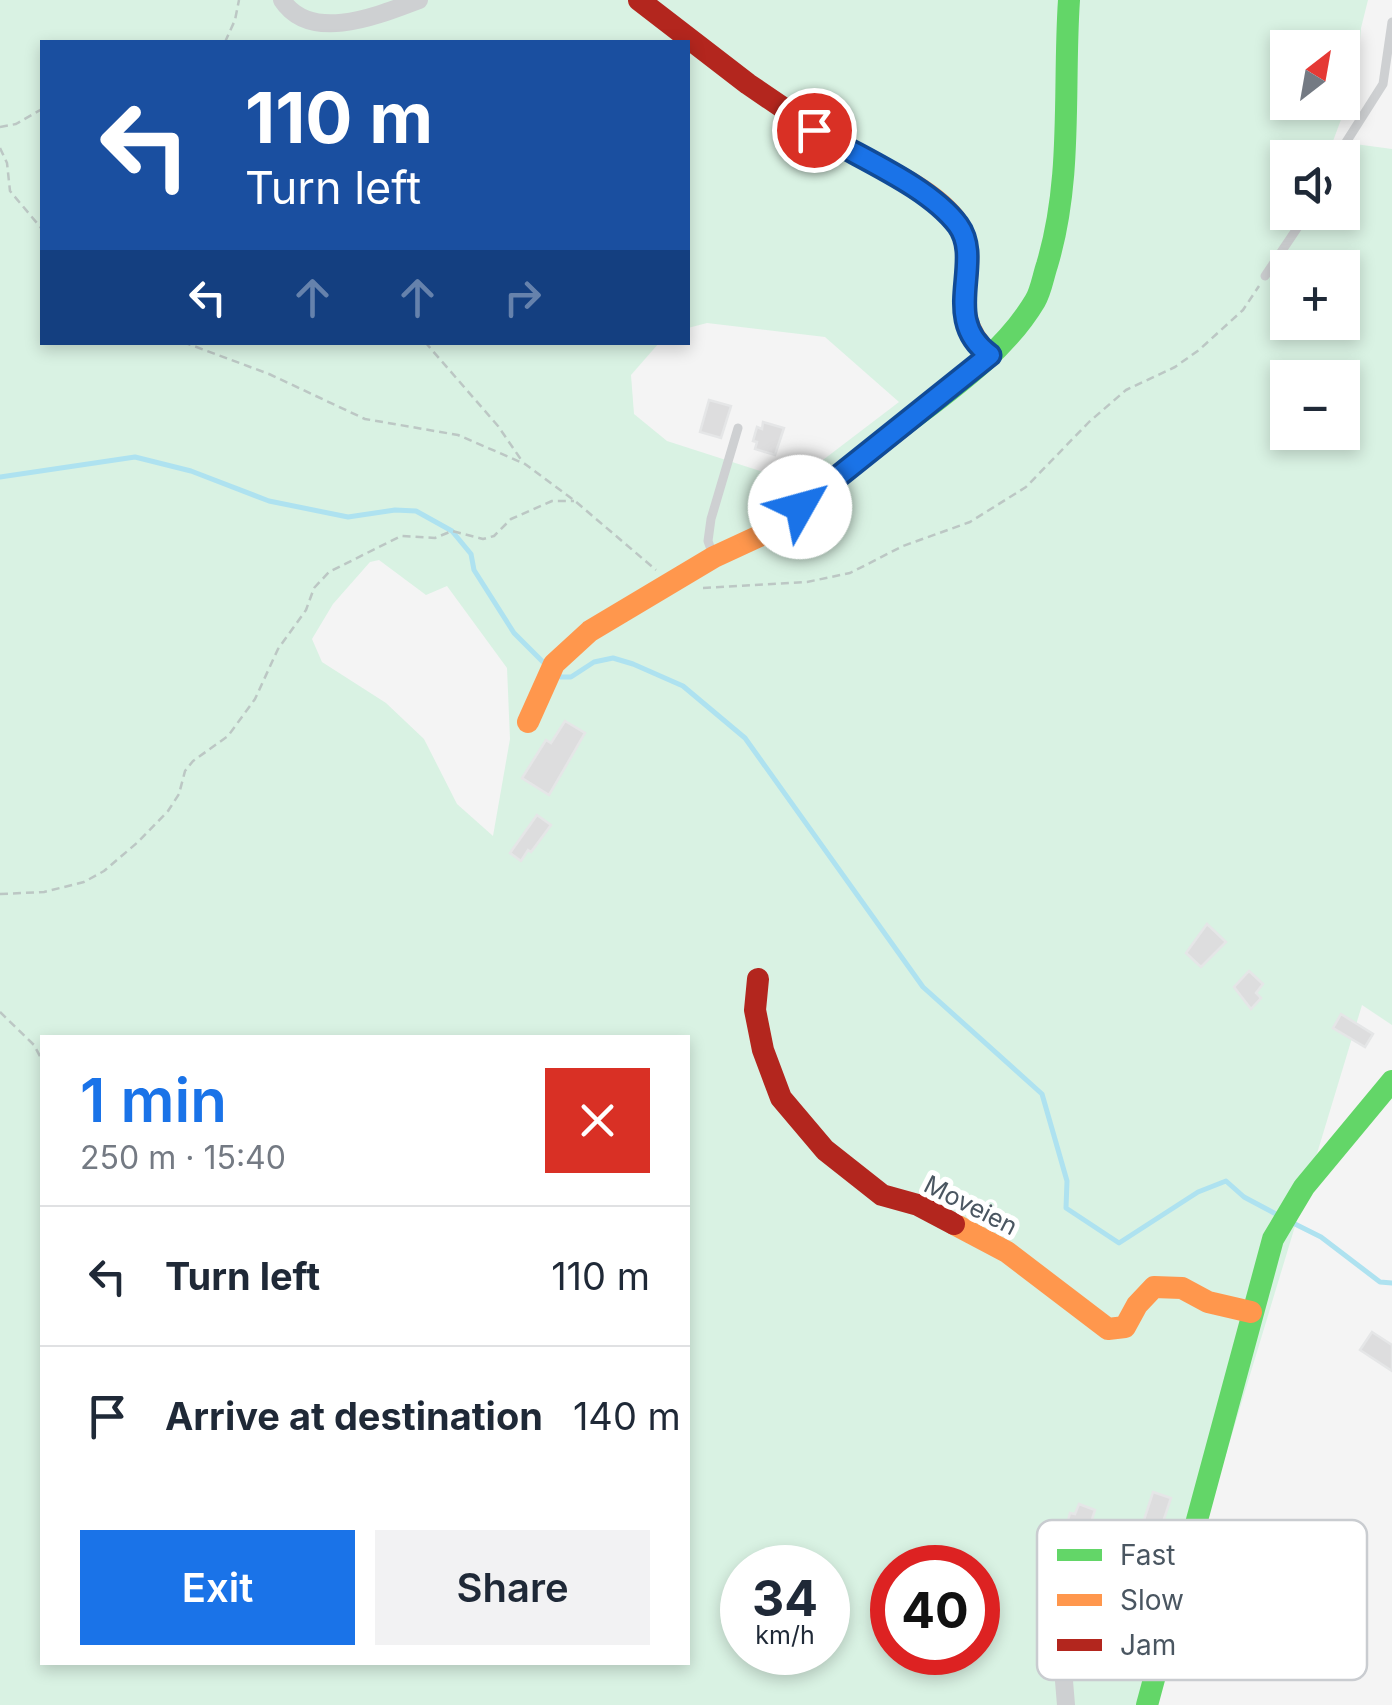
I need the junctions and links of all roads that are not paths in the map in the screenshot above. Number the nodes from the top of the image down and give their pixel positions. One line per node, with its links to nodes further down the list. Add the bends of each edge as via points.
1 (282, 0): 2 (street, via 290,13 321,25 379,16)
2 (418, 0)
3 (639, 0): 10 (street, via 772,102 938,202 961,228 965,318 978,347)
4 (1069, 0): 10 (street, via 1066,152 1056,236 1037,298)
5 (1392, 22): 6 (lane)
6 (1390, 61): 7 (lane)
7 (1347, 140)
8 (1296, 230): 9 (lane)
9 (1265, 276)
10 (990, 355): 12 (street, via 768,532)
11 (738, 428): 12 (lane, via 711,519)
12 (714, 558): 13 (street, via 590,632 554,664)
13 (528, 722)
14 (758, 979): 16 (street, Moveien, via 755,1010 781,1098 825,1150 882,1195 918,1205 1007,1252 1108,1329 1125,1326 1154,1287 1182,1288)
15 (1392, 1080): 16 (street, via 1304,1188 1273,1240)
16 (1251, 1312): 17 (street)
17 (1196, 1520)
18 (1064, 1680): 20 (street)
19 (1154, 1680): 21 (street)
20 (1066, 1705)
21 (1147, 1705)

